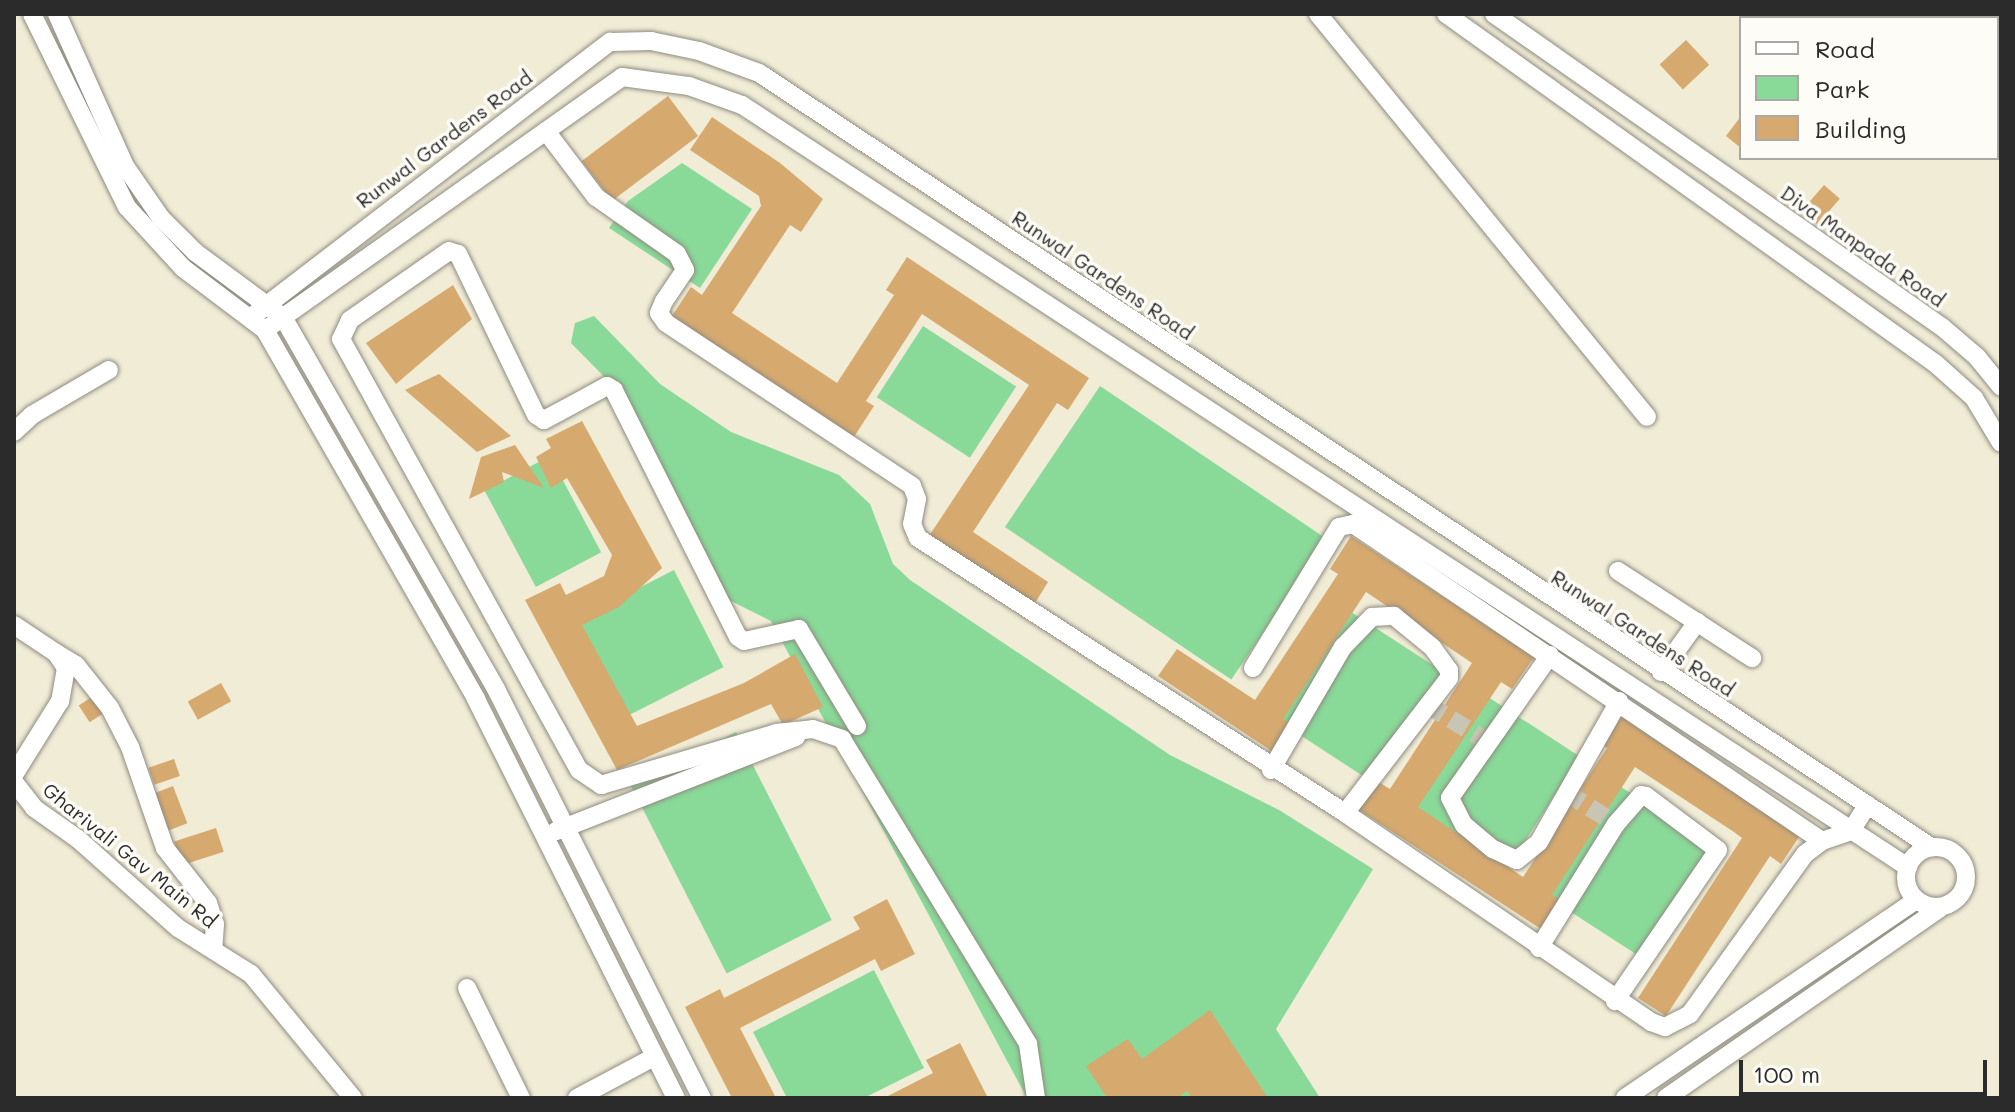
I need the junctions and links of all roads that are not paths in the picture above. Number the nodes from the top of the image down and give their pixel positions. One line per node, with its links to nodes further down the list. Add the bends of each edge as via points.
1 (32, 14): 9 (street, via 127,207 183,268)
2 (57, 14): 7 (street, via 125,166 161,218 195,252)
3 (1318, 14): 14 (street)
4 (1446, 14): 13 (street, via 1936,364)
5 (1494, 14): 11 (street, Diva Manpada Road, via 1942,327)
6 (546, 131): 8 (street); 28 (street, via 596,197 677,254 685,270 659,313 666,323 912,486 917,499 912,524 918,538); 34 (street, via 622,77 689,86 742,105)
7 (264, 303): 8 (street); 9 (street, Runwal Gardens Road); 24 (street, Runwal Gardens Road, via 610,42 651,41 699,51 759,73)
8 (283, 317): 9 (street); 35 (street, via 414,540)
9 (258, 324): 37 (street, via 476,699)
10 (109, 370): 15 (street, via 32,415)
11 (2001, 387)
12 (2001, 396): 13 (street)
13 (1983, 413): 16 (street)
14 (1647, 417)
15 (14, 432)
16 (2001, 443)
17 (1618, 571): 18 (street)
18 (1697, 622): 22 (street); 24 (street)
19 (14, 625): 20 (street)
20 (56, 653): 29 (street, via 66,668 60,701); 44 (street, via 76,665 110,708 130,747 165,848 208,903 215,924)
21 (1550, 655): 23 (street, via 1353,524 1344,524); 25 (street); 25 (street, via 1450,798 1464,825 1493,849 1517,860 1539,842)
22 (1752, 658)
23 (1253, 668)
24 (1661, 672): 31 (street, Runwal Gardens Road)
25 (1619, 701): 38 (street)
26 (857, 726): 27 (street, via 799,629 744,641 738,637 614,390 607,386 544,420 536,415 458,254 449,251 350,320 341,339 579,770 591,781 601,785 776,733)
27 (813, 729): 35 (street); 53 (street, via 842,739 1028,1044)
28 (1271, 770): 33 (street); 33 (street, via 1343,647 1372,617 1394,616 1432,647 1449,678)
29 (14, 775)
30 (14, 782): 44 (street, Gharivali Gav Main Rd, via 34,808 78,839 178,928)
31 (1850, 793): 32 (street, Runwal Gardens Road); 34 (street)
32 (1867, 805): 36 (street); 39 (street, Runwal Gardens Road)
33 (1345, 813): 43 (street)
34 (1833, 821): 36 (street); 38 (street)
35 (564, 827): 37 (street); 52 (street)
36 (1851, 831): 38 (street); 40 (street)
37 (544, 836): 47 (street)
38 (1826, 841): 46 (street, via 1805,854 1680,1023 1665,1027)
39 (1931, 847): 40 (street); 42 (street, via 1958,856 1966,875 1961,893)
40 (1908, 867): 41 (street, via 1907,883)
41 (1916, 900): 42 (street); 54 (street)
42 (1940, 908): 55 (street)
43 (1539, 948): 46 (street); 46 (street, via 1616,824 1641,795 1712,842 1718,850)
44 (213, 950): 48 (street, Gharivali Gav Main Rd, via 251,974)
45 (467, 988): 49 (street)
46 (1615, 1001)
47 (654, 1057): 50 (street); 51 (street)
48 (353, 1098)
49 (521, 1098)
50 (577, 1098)
51 (676, 1098)
52 (702, 1098)
53 (1036, 1098)
54 (1625, 1098)
55 (1666, 1098)

